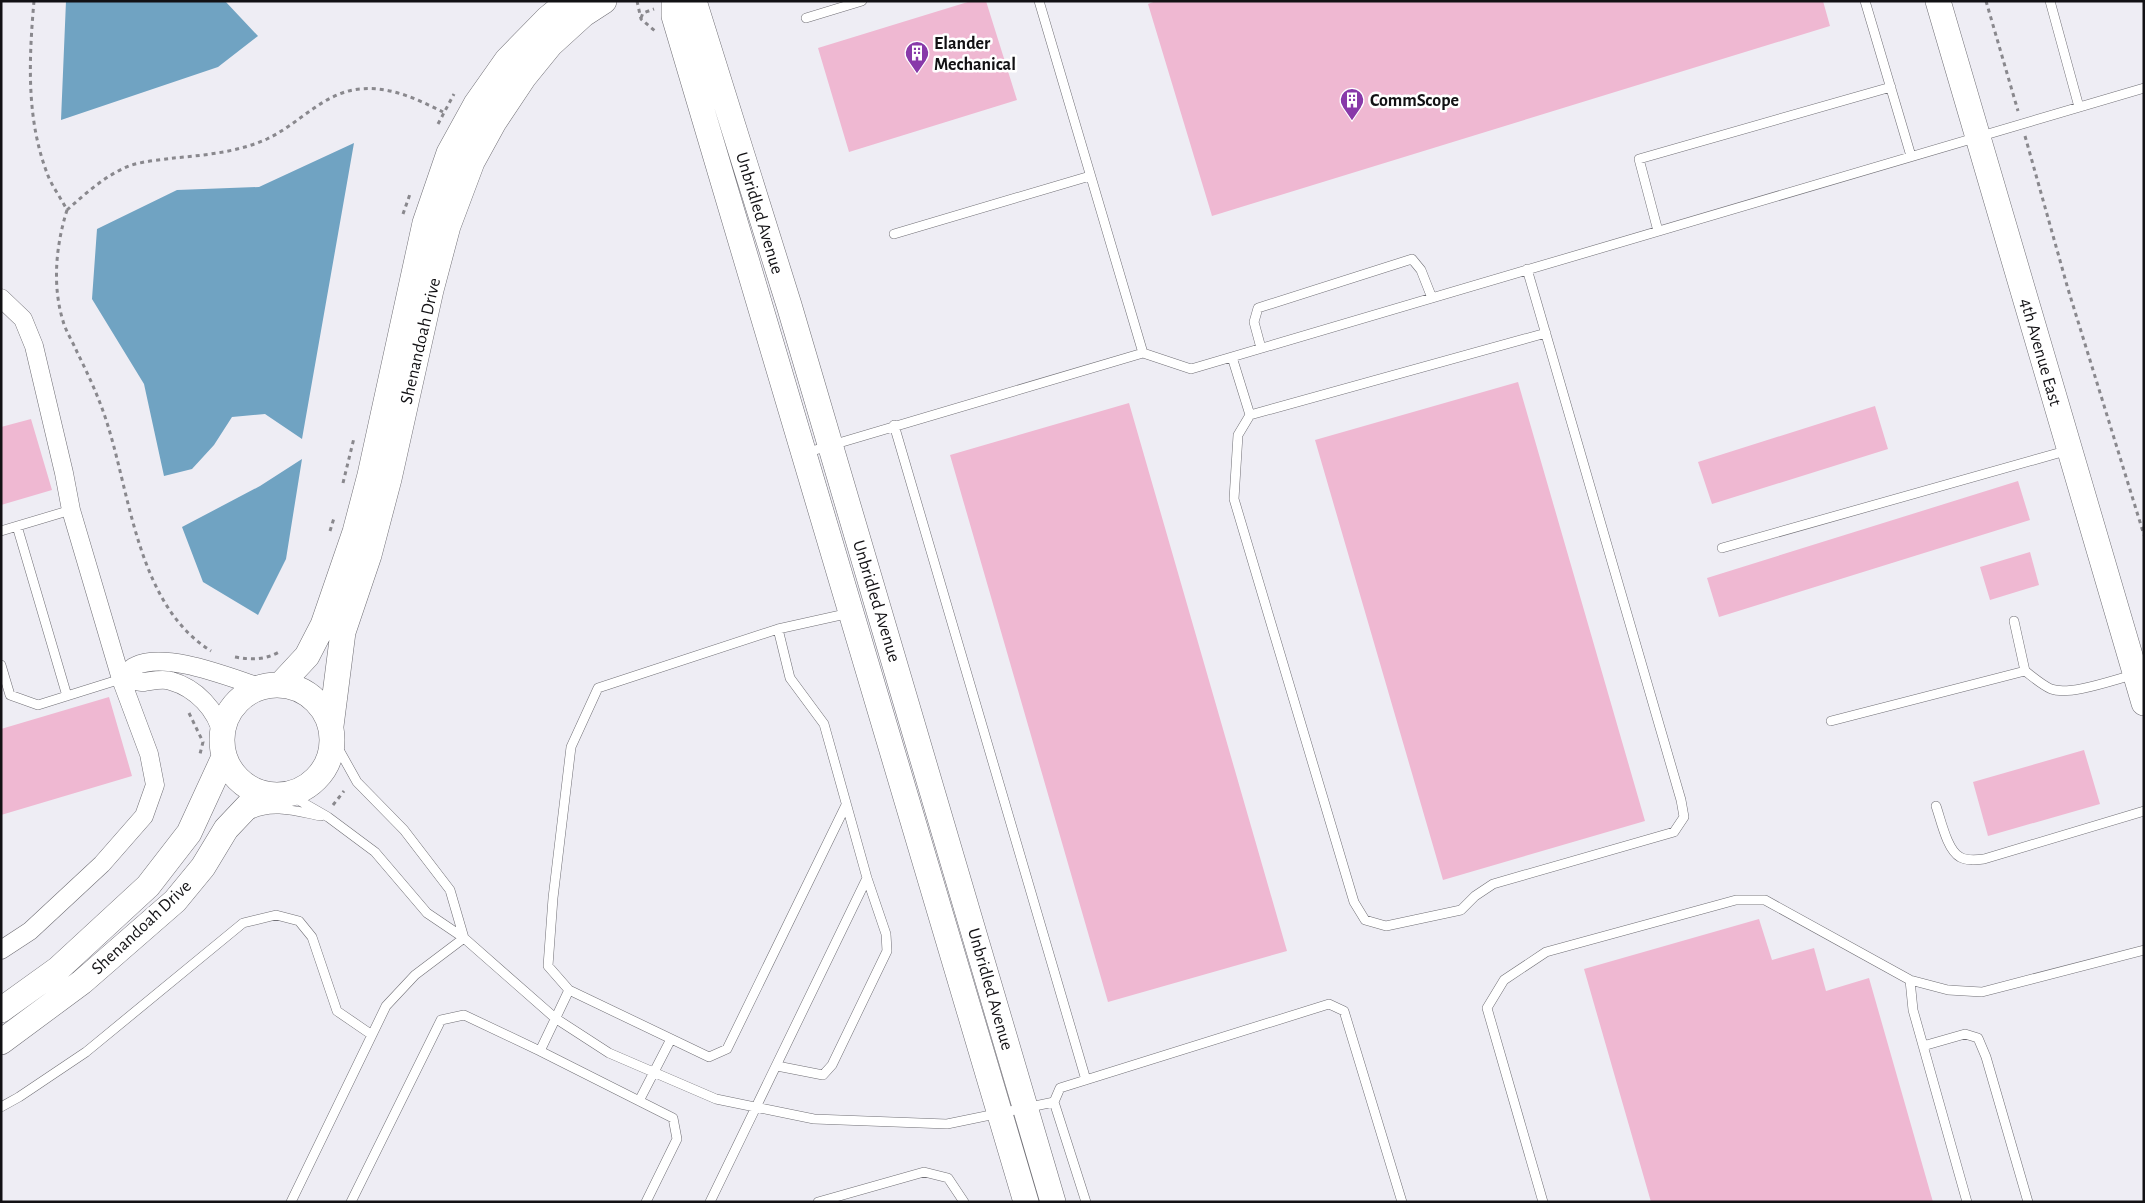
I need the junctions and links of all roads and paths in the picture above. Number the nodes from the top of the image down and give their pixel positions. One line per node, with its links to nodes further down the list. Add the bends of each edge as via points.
1 (34, 1): 24 (path, via 29,80 35,129 47,174)
2 (569, 1): 61 (street, Shenandoah Drive, via 507,60 476,104 449,153 425,223 355,532 322,625 307,656)
3 (604, 1): 66 (street, Shenandoah Drive, via 584,14 550,45 524,77 472,162 458,199 430,290 387,488 343,632)
4 (674, 1): 40 (street, Unbridled Avenue, via 674,16)
5 (694, 1): 38 (street, Unbridled Avenue)
6 (862, 1): 12 (lane)
7 (1039, 1): 22 (lane)
8 (1866, 1): 13 (lane)
9 (1938, 1): 20 (street, 4th Avenue East)
10 (1986, 1): 18 (path)
11 (2050, 1): 16 (lane)
12 (806, 18)
13 (1890, 87): 21 (lane); 26 (lane, via 1639,159)
14 (458, 88): 17 (path)
15 (2144, 88): 16 (lane)
16 (2079, 107): 18 (lane)
17 (443, 112): 19 (path); 24 (path, via 420,100 382,88 335,94 293,124 240,149 130,166 105,178)
18 (2022, 124): 20 (lane); 47 (path, via 2068,289)
19 (436, 129)
20 (1978, 136): 21 (lane); 39 (street, 4th Avenue East)
21 (1911, 156): 26 (lane)
22 (1090, 176): 27 (lane); 33 (lane)
23 (411, 190): 25 (path)
24 (67, 210): 53 (path, via 56,263 63,321 108,426 153,581 178,624 198,643)
25 (402, 216)
26 (1658, 231): 28 (lane)
27 (894, 234)
28 (1527, 269): 30 (lane); 31 (lane)
29 (1, 298): 42 (street, via 23,319 34,346)
30 (1432, 298): 32 (lane); 32 (lane, via 1421,270 1412,259 1258,308 1254,322)
31 (1546, 333): 35 (lane); 35 (lane, via 1684,817 1674,832 1493,884 1461,910 1386,926 1365,920 1354,902 1234,499 1238,435)
32 (1261, 348): 34 (lane)
33 (1143, 353): 34 (lane, via 1191,369); 36 (lane)
34 (1232, 357): 35 (lane)
35 (1250, 415)
36 (894, 426): 38 (lane); 93 (lane)
37 (356, 429): 41 (path)
38 (830, 445): 40 (lane); 98 (street, Unbridled Avenue)
39 (2070, 450): 48 (lane); 57 (street, 4th Avenue East)
40 (804, 454): 49 (street, Unbridled Avenue)
41 (341, 491)
42 (71, 510): 44 (lane); 59 (street)
43 (334, 517): 46 (path)
44 (17, 526): 45 (lane); 62 (lane)
45 (1, 531)
46 (329, 534)
47 (2144, 535)
48 (1722, 548)
49 (851, 613): 51 (lane); 99 (street, Unbridled Avenue)
50 (2014, 621): 56 (lane)
51 (778, 628): 72 (lane, via 790,678 824,724); 83 (lane, via 598,688 571,747 553,898 548,966)
52 (286, 649): 53 (path, via 268,658 248,660)
53 (225, 656): 58 (path)
54 (172, 662): 58 (street); 59 (street, via 162,660 134,666); 60 (lane)
55 (1, 666): 62 (lane, via 10,695 38,705)
56 (2025, 671): 57 (lane, via 2050,689 2060,691); 65 (lane)
57 (2140, 673): 64 (street, 4th Avenue East)
58 (220, 675): 61 (street)
59 (121, 679): 60 (street, via 142,682); 62 (lane); 80 (street, via 149,754 155,786 144,816 102,864 30,931)
60 (170, 680): 63 (street)
61 (271, 686): 66 (street, via 298,688 313,697 324,710); 67 (street, via 245,694 234,705 226,719)
62 (67, 696)
63 (200, 699): 67 (street, via 208,704 219,721); 68 (path, via 189,714 203,742)
64 (2144, 703)
65 (1831, 721)
66 (332, 733): 71 (street, via 330,756 323,772 311,785); 79 (lane, via 357,782 404,830 450,890)
67 (223, 746): 70 (street, via 232,773); 84 (street, Shenandoah Drive, via 189,833 148,886 58,969)
68 (199, 758)
69 (344, 791): 73 (path)
70 (260, 793): 71 (street); 77 (street, Shenandoah Drive)
71 (288, 794): 76 (lane)
72 (846, 805): 78 (lane); 87 (lane, via 727,1049 709,1057)
73 (332, 806)
74 (1936, 806): 75 (lane, via 1952,851 1969,860 1984,859)
75 (2144, 811)
76 (328, 817): 77 (lane, via 284,809 257,812); 79 (lane, via 375,852 427,913)
77 (226, 829): 88 (street, Shenandoah Drive, via 203,867 175,901 82,982)
78 (867, 878): 91 (lane); 91 (lane, via 886,934 888,951 832,1065 823,1075)
79 (464, 938): 85 (lane); 86 (lane, via 414,975 386,1006)
80 (1, 950)
81 (2144, 950): 82 (lane, via 1982,992 1948,990)
82 (1910, 980): 89 (lane, via 1913,1010); 110 (lane, via 1765,900 1736,900 1546,952 1504,980 1487,1008)
83 (569, 990): 85 (lane); 87 (lane)
84 (1, 1010)
85 (555, 1018): 90 (lane); 92 (lane, via 609,1053)
86 (372, 1035): 96 (lane, via 337,1011 312,937 299,921 276,915 243,923 86,1052); 100 (lane)
87 (671, 1039): 92 (lane)
88 (1, 1042)
89 (1923, 1046): 111 (lane); 112 (lane, via 1965,1034 1978,1038)
90 (540, 1051): 94 (lane); 101 (lane, via 464,1015 441,1020)
91 (777, 1066): 97 (lane)
92 (654, 1072): 94 (lane); 97 (lane, via 716,1099)
93 (1086, 1080): 95 (lane, via 1060,1088); 109 (lane, via 1328,1004 1344,1011)
94 (640, 1101): 102 (lane, via 673,1118 677,1139)
95 (1054, 1102): 98 (lane); 108 (lane)
96 (1, 1107)
97 (758, 1107): 99 (lane, via 814,1119 947,1124); 103 (lane)
98 (1026, 1107): 99 (lane); 107 (street, Unbridled Avenue)
99 (999, 1112): 106 (street, Unbridled Avenue)
100 (291, 1202)
101 (351, 1202)
102 (646, 1202)
103 (710, 1202)
104 (818, 1202): 105 (lane, via 924,1172 948,1178)
105 (964, 1202)
106 (1026, 1202)
107 (1053, 1202)
108 (1086, 1202)
109 (1402, 1202)
110 (1543, 1202)
111 (1967, 1202)
112 (2028, 1202)

